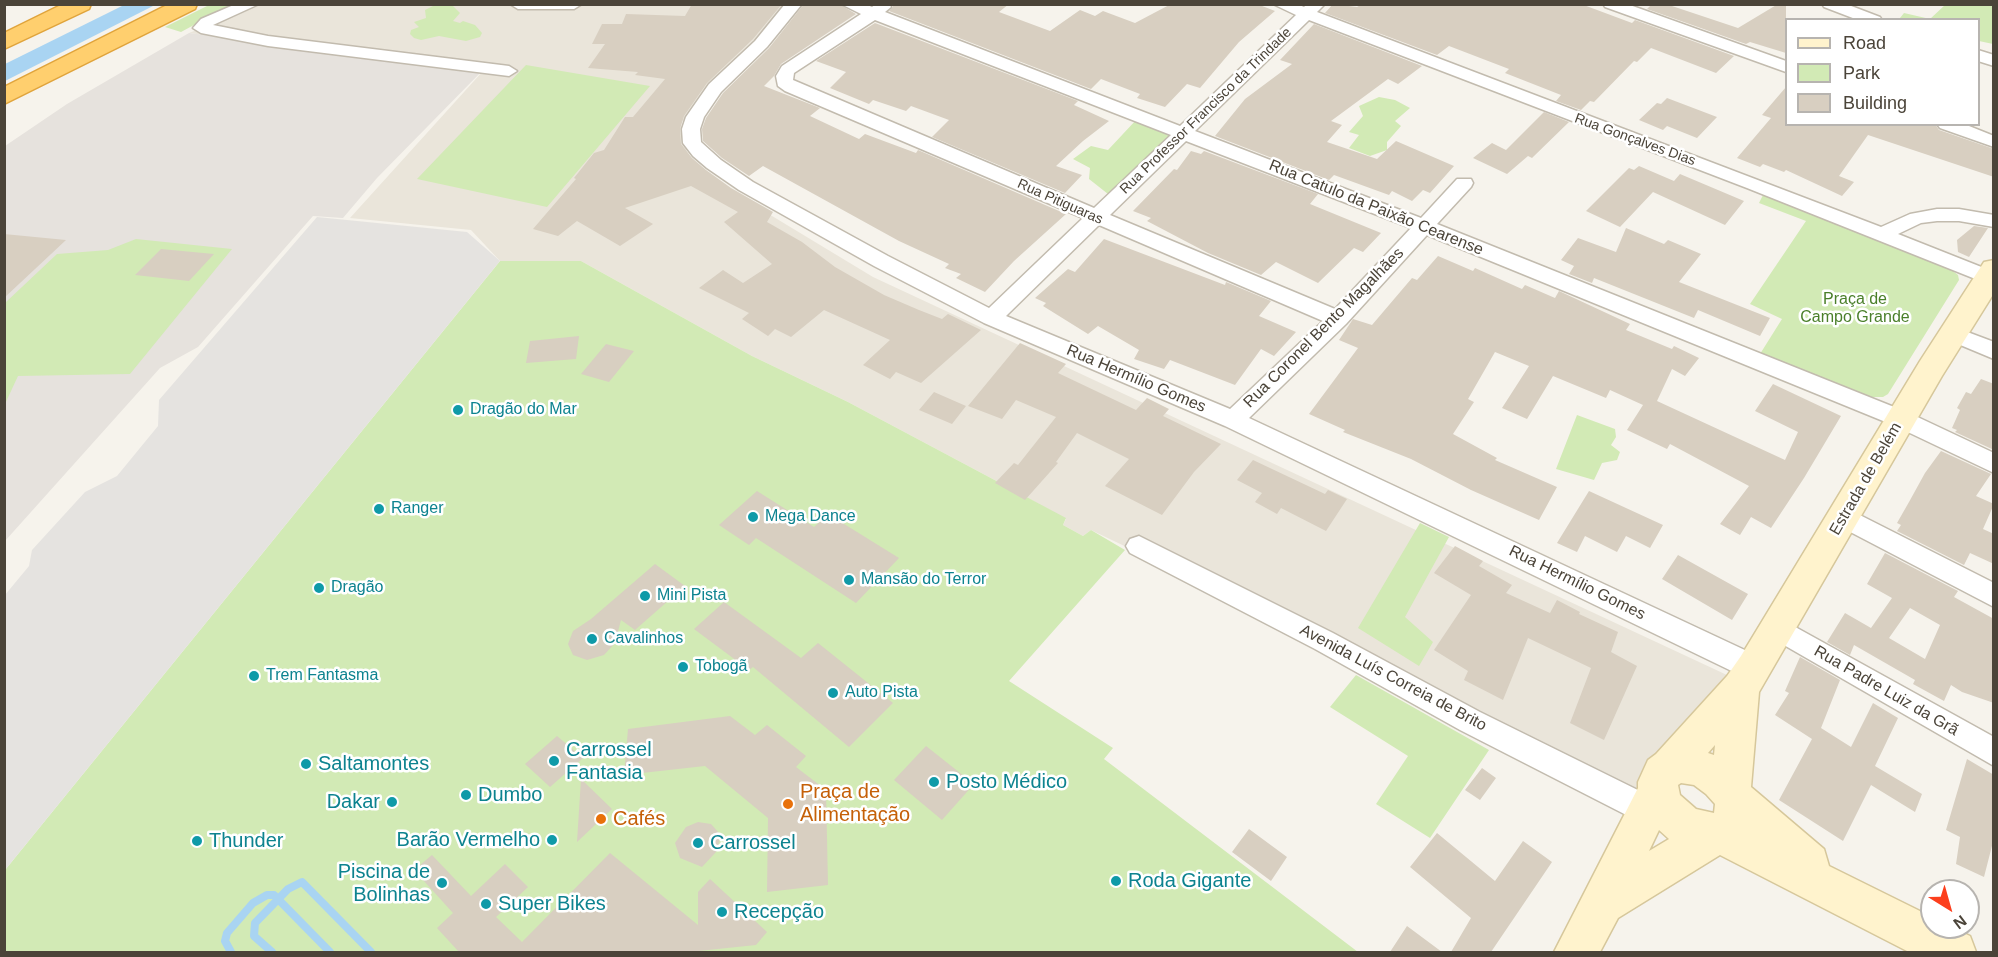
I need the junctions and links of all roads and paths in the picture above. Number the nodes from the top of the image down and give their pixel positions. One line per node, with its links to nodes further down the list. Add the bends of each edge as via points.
1 (81, 4): 14 (highway)
2 (187, 4): 17 (highway)
3 (251, 4): 16 (street, via 201,27 267,41)
4 (518, 4): 5 (street)
5 (574, 4)
6 (794, 4): 27 (street, Rua Hermílio Gomes, via 707,98 695,117 692,143 746,186)
7 (849, 4): 11 (street, Rua Catulo da Paixão Cearense)
8 (1281, 4): 12 (street, Rua Gonçalves Dias)
9 (1611, 4): 15 (street)
10 (1830, 4): 13 (street)
11 (879, 9): 19 (street, Rua Catulo da Paixão Cearense); 22 (street, Rua Pitiguaras, via 788,70 784,82)
12 (1312, 9): 19 (street, Rua Professor Francisco da Trindade); 25 (street, Rua Gonçalves Dias)
13 (1868, 18)
14 (4, 42)
15 (1785, 67)
16 (509, 71)
17 (4, 97)
18 (1951, 126): 20 (street)
19 (1184, 132): 22 (street, Rua Professor Francisco da Trindade); 24 (street, Rua Catulo da Paixão Cearense)
20 (1994, 142)
21 (1464, 183): 24 (street, Rua Coronel Bento Magalhães)
22 (1095, 217): 27 (street, Rua Professor Francisco da Trindade); 28 (street, Rua Pitiguaras)
23 (1994, 221): 25 (street, via 1937,215 1917,218)
24 (1424, 226): 28 (street, Rua Coronel Bento Magalhães); 31 (street, Rua Catulo da Paixão Cearense)
25 (1882, 234): 26 (street, Rua Gonçalves Dias)
26 (1991, 273): 29 (main road, Estrada de Belém)
27 (991, 318): 32 (street, Rua Hermílio Gomes)
28 (1338, 319): 32 (street, Rua Coronel Bento Magalhães)
29 (1954, 334): 30 (street); 31 (main road, Estrada de Belém)
30 (1994, 351)
31 (1901, 419): 33 (street, Rua Catulo da Paixão Cearense); 34 (main road, Estrada de Belém)
32 (1233, 420): 38 (street, Rua Hermílio Gomes)
33 (1994, 464)
34 (1844, 517): 36 (street); 37 (main road, Estrada de Belém)
35 (1139, 546): 40 (street, Avenida Luís Correia de Brito, via 1470,721)
36 (1994, 596)
37 (1779, 629): 38 (main road, Estrada de Belém); 39 (street, Rua Padre Luiz da Grã)
38 (1747, 678): 40 (main road, Estrada de Belém); 41 (main road, Estrada de Belém)
39 (1994, 753)
40 (1659, 790): 41 (main road, via 1666,809 1698,832); 41 (main road, via 1681,764 1694,766 1720,781); 42 (main road, Estrada de Belém)
41 (1725, 814): 42 (main road); 44 (main road, via 1854,902)
42 (1603, 903): 43 (main road, Estrada de Belém)
43 (1576, 952)
44 (1954, 952)

